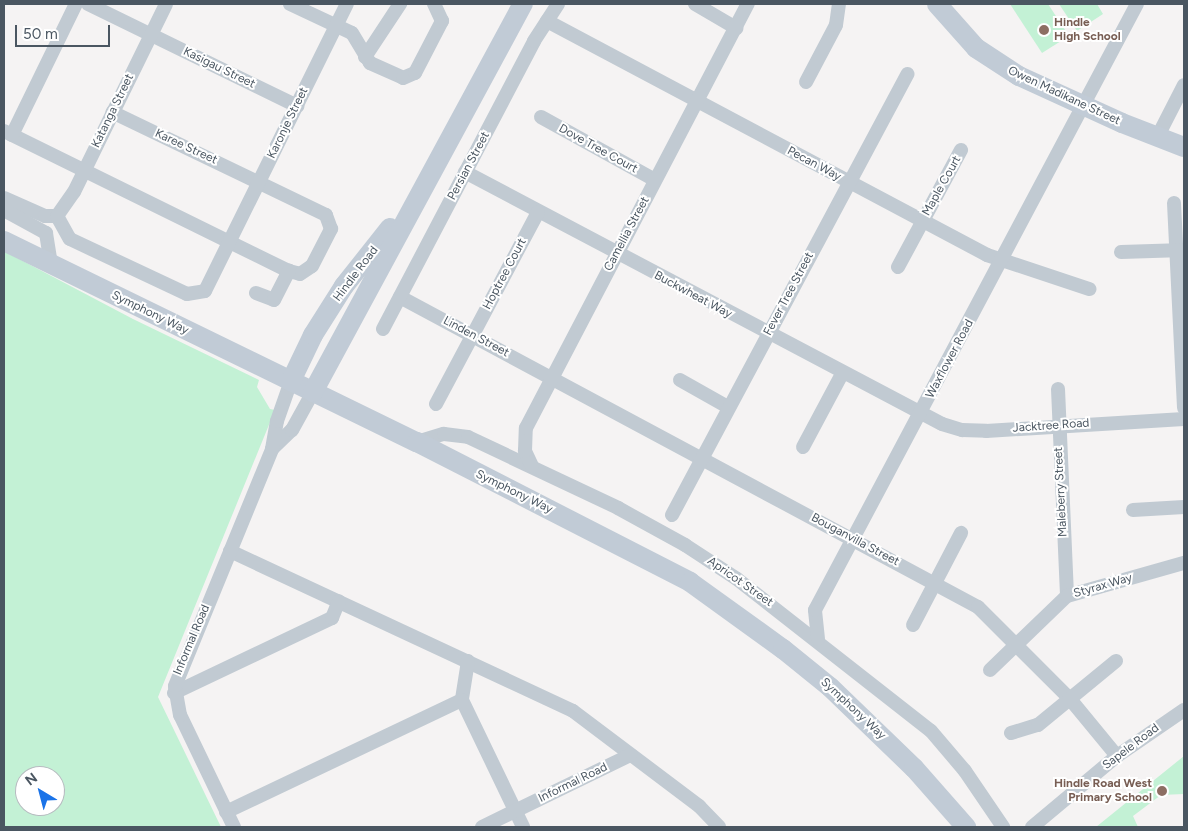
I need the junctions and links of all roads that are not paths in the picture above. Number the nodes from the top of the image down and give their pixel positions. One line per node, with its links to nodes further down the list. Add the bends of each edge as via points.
1 (76, 4): 29 (street)
2 (88, 4): 18 (street, Kasigau Street)
3 (166, 4): 18 (street, Katanga Street)
4 (290, 4): 16 (street)
5 (347, 4): 16 (street, Karonje Street)
6 (434, 4): 19 (street, via 442,21 412,76 399,78)
7 (523, 4): 34 (main road, Hindle Road)
8 (558, 4): 15 (street, Persian Street)
9 (695, 4): 17 (street)
10 (748, 4): 17 (street, Camellia Street)
11 (839, 4): 21 (street, via 836,25)
12 (937, 4): 25 (main road, Owen Madikane Street, via 969,41 998,64)
13 (1137, 4): 25 (street, Waxflower Road)
14 (397, 10): 19 (street)
15 (547, 21): 23 (street, Pecan Way); 33 (street, Persian Street)
16 (335, 27): 19 (street, via 355,36); 24 (street, Karonje Street)
17 (736, 28): 23 (street, Camellia Street)
18 (150, 34): 24 (street, Kasigau Street); 26 (street, Katanga Street)
19 (365, 57)
20 (907, 74): 37 (street, Fever Tree Street)
21 (806, 82)
22 (1184, 85): 28 (street)
23 (697, 101): 35 (street, Camellia Street); 37 (street, Pecan Way)
24 (297, 106): 36 (street, Karonje Street)
25 (1084, 106): 30 (main road, Owen Madikane Street); 49 (street, Waxflower Road)
26 (112, 112): 32 (street, Katanga Street); 36 (street, Karee Street)
27 (541, 117): 35 (street, Dove Tree Court)
28 (1162, 128)
29 (8, 133): 32 (street)
30 (1184, 146)
31 (961, 150): 43 (street, Maple Court)
32 (84, 170): 42 (street, Katanga Street, via 68,204); 45 (street)
33 (465, 172): 41 (street, Buckwheat Way); 55 (street, Persian Street)
34 (430, 173): 60 (main road, Hindle Road, via 344,286 313,335); 64 (main road, Hindle Road)
35 (655, 180): 48 (street, Camellia Street)
36 (260, 181): 45 (street, Karonje Street); 52 (street, Karee Street, via 321,212 331,224 312,266 300,274)
37 (849, 182): 43 (street, Pecan Way); 57 (street, Fever Tree Street)
38 (4, 198): 42 (street, via 45,216)
39 (1174, 203): 46 (street)
40 (4, 210): 50 (street, via 46,233)
41 (538, 212): 48 (street, Buckwheat Way); 58 (street, Hoptree Court)
42 (57, 216): 45 (street, Karonje Street, via 70,239 192,295 207,288)
43 (922, 221): 49 (street, Pecan Way); 51 (street, Maple Court)
44 (4, 241): 50 (main road, Symphony Way)
45 (230, 242): 52 (street)
46 (1180, 250): 47 (street); 67 (street)
47 (1121, 252)
48 (616, 254): 57 (street, Buckwheat Way); 61 (street, Camellia Street)
49 (1002, 260): 53 (street, Pecan Way); 68 (street, Waxflower Road)
50 (51, 264): 60 (main road, Symphony Way)
51 (898, 267)
52 (289, 271): 54 (street, via 274,300)
53 (1089, 289)
54 (256, 293)
55 (400, 297): 56 (street, Persian Street); 58 (street, Linden Street)
56 (382, 330)
57 (768, 334): 59 (street, Buckwheat Way); 66 (street, Fever Tree Street)
58 (472, 335): 61 (street, Linden Street, via 542,372); 65 (street, Hoptree Court)
59 (842, 374): 68 (street, Buckwheat Way); 72 (street)
60 (291, 380): 64 (main road, Symphony Way); 73 (street, Informal Road, via 277,420)
61 (550, 380): 74 (street, Bouganvilla Street); 75 (street, Camellia Street, via 524,436 525,452)
62 (680, 380): 66 (street)
63 (1058, 389): 70 (street, Maleberry Street)
64 (313, 392): 71 (main road, Symphony Way); 73 (street, Informal Road, via 292,430)
65 (436, 404)
66 (728, 407): 74 (street, Fever Tree Street)
67 (1184, 408)
68 (921, 415): 70 (street, Jacktree Road, via 962,430); 80 (street, Waxflower Road)
69 (1184, 419): 70 (street, Jacktree Road)
70 (1058, 425): 84 (street, Maleberry Street)
71 (416, 442): 75 (street, Apricot Street, via 456,433); 108 (main road, Symphony Way, via 690,582 830,687 914,768)
72 (803, 447)
73 (272, 449): 81 (street, Informal Road)
74 (701, 459): 78 (street, Fever Tree Street); 80 (street, Bouganvilla Street)
75 (532, 466): 87 (street, Apricot Street, via 685,545)
76 (1184, 507): 77 (street)
77 (1133, 510)
78 (672, 515)
79 (961, 533): 83 (street)
80 (854, 540): 83 (street, Bouganvilla Street); 86 (street, Waxflower Road)
81 (230, 551): 85 (street); 94 (street, Informal Road, via 176,679)
82 (1184, 563): 84 (street, Styrax Way)
83 (935, 583): 88 (street); 90 (street, Bouganvilla Street, via 978,606)
84 (1067, 596): 90 (street, Styrax Way)
85 (339, 601): 92 (street); 94 (street, via 332,618)
86 (815, 610): 87 (street); 89 (street)
87 (786, 615): 89 (street, Apricot Street)
88 (912, 625)
89 (818, 639): 109 (street, Apricot Street, via 931,731 965,771)
90 (1016, 643): 93 (street, Styrax Way); 95 (street, Bouganvilla Street)
91 (1116, 660): 95 (street)
92 (468, 661): 96 (street); 99 (street, via 573,711)
93 (990, 670)
94 (174, 693): 102 (street, Informal Road, via 180,715)
95 (1070, 699): 98 (street, via 1032,728); 100 (street, Bouganvilla Street)
96 (462, 700): 101 (street); 102 (street)
97 (1184, 710): 100 (street, Sapele Road)
98 (1011, 733)
99 (630, 755): 101 (street, Informal Road); 107 (street, via 699,806)
100 (1117, 756): 103 (street, Sapele Road)
101 (515, 811): 105 (street, Informal Road); 106 (street)
102 (226, 812): 104 (street, Informal Road)
103 (1031, 826)
104 (234, 827)
105 (482, 827)
106 (523, 827)
107 (719, 827)
108 (966, 827)
109 (1004, 827)

